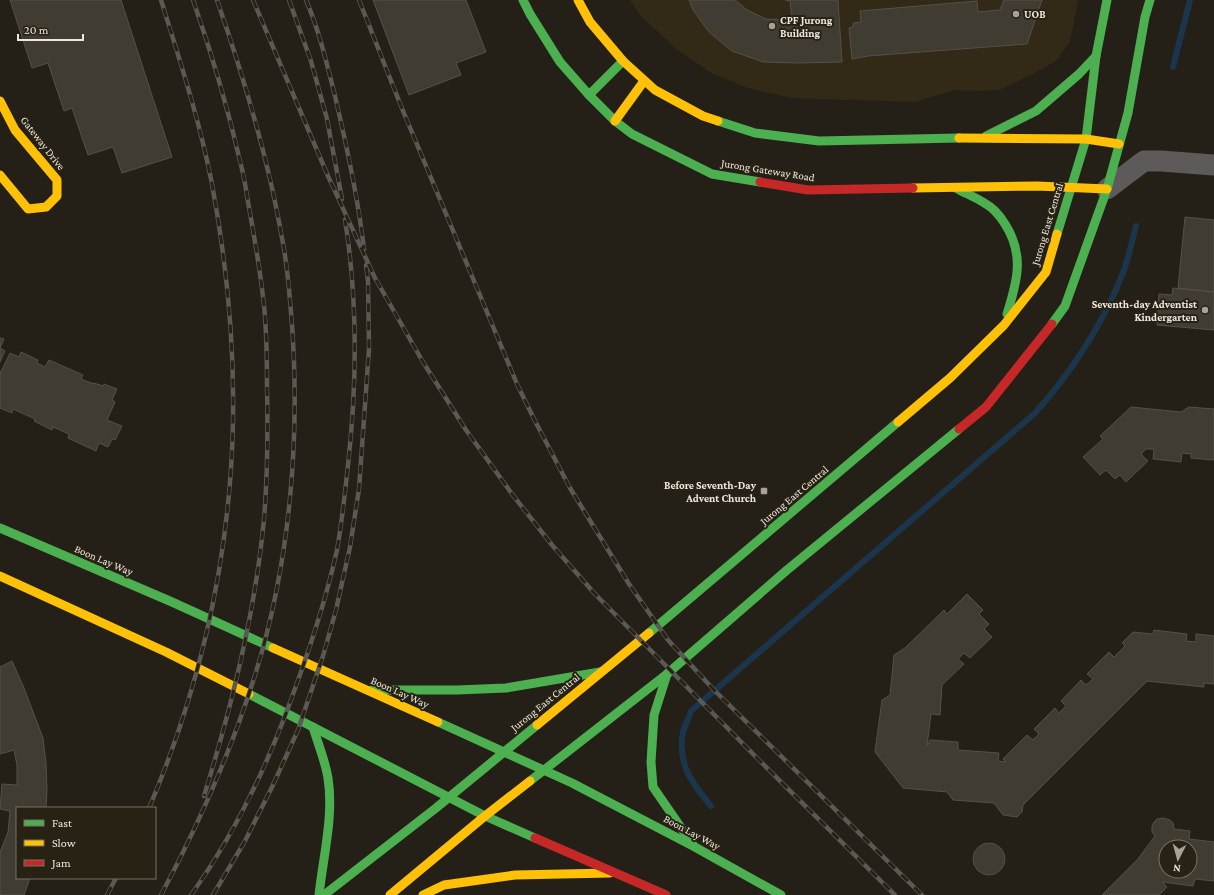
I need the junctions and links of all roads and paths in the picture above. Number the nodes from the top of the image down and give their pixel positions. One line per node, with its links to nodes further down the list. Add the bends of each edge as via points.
1 (523, 0): 8 (main road, Jurong Gateway Road, via 560,62)
2 (578, 0): 6 (main road, via 590,22)
3 (1107, 0): 5 (main road, Jurong East Central)
4 (1150, 0): 13 (main road, via 1128,113)
5 (1096, 56): 11 (main road, via 1036,111); 12 (main road, Jurong East Central)
6 (623, 61): 7 (main road); 8 (main road)
7 (644, 81): 10 (main road); 11 (main road, via 655,90 703,116 755,133 819,140)
8 (589, 95): 10 (main road, Jurong Gateway Road)
9 (0, 101): 16 (main road, Gateway Drive, via 15,130 57,180 57,196 46,206 28,209)
10 (615, 121): 18 (main road, Jurong Gateway Road, via 639,138 712,174 730,178 808,190)
11 (983, 137): 12 (main road)
12 (1086, 139): 13 (main road); 17 (main road, Jurong East Central)
13 (1119, 144): 14 (street); 19 (main road)
14 (1144, 161): 15 (street); 19 (street)
15 (1214, 165)
16 (0, 175)
17 (1071, 187): 18 (main road, Jurong Gateway Road); 19 (main road, Jurong Gateway Road); 20 (main road, Jurong East Central, via 1046,272)
18 (956, 188): 20 (main road, via 993,209 1011,232 1016,245 1019,265)
19 (1107, 189): 24 (main road, via 1065,306 986,407 787,570)
20 (1004, 324): 23 (main road, Jurong East Central, via 950,378)
21 (0, 528): 25 (main road, Boon Lay Way, via 172,602)
22 (0, 576): 26 (main road, via 166,652)
23 (600, 672): 25 (main road, via 506,688); 27 (main road, Jurong East Central)
24 (667, 674): 28 (main road); 31 (main road, via 654,715 651,762 653,787)
25 (365, 690): 27 (main road, Boon Lay Way)
26 (313, 727): 29 (main road); 33 (main road, via 329,784 328,834)
27 (503, 751): 28 (main road, Boon Lay Way); 29 (main road, Jurong East Central)
28 (544, 770): 30 (main road); 31 (main road, Boon Lay Way, via 572,782)
29 (448, 798): 30 (main road); 34 (main road, Jurong East Central)
30 (485, 816): 32 (main road); 35 (main road)
31 (693, 846): 38 (main road, Boon Lay Way)
32 (615, 873): 36 (main road, via 515,875 444,886); 37 (main road)
33 (319, 895)
34 (324, 895)
35 (390, 895)
36 (423, 895)
37 (666, 895)
38 (781, 895)

